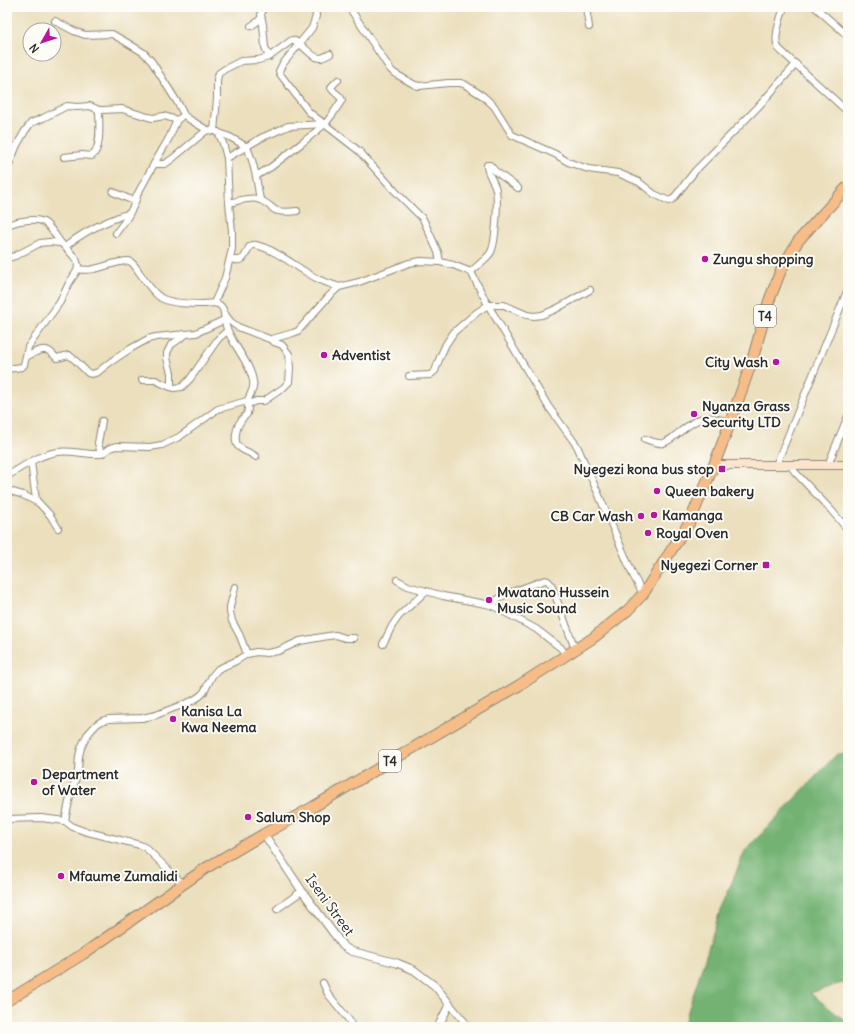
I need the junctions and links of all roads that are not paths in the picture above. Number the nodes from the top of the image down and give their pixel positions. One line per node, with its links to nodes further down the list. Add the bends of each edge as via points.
1 (264, 7): 7 (street)
2 (315, 7): 12 (street, via 316,16 312,28)
3 (349, 7): 15 (street, via 394,73 419,86 464,84 494,106 512,135 568,162 588,169 618,173 639,182 654,194 669,201 673,200 695,171)
4 (586, 7): 10 (street)
5 (784, 7): 15 (street, via 776,42)
6 (815, 7): 11 (street)
7 (261, 18): 9 (street); 14 (street)
8 (55, 21): 19 (street, via 85,35 112,34 144,53)
9 (251, 26)
10 (589, 27)
11 (848, 36)
12 (300, 43): 13 (street, via 315,57 322,58); 14 (street, via 291,40); 21 (street, via 279,72 307,110)
13 (330, 54)
14 (269, 57): 23 (street, via 241,61 219,73)
15 (796, 64): 18 (street)
16 (338, 80): 21 (street, via 331,88 342,100)
17 (99, 110): 20 (street, via 122,109 153,118 164,116); 25 (street, via 99,140 95,154); 28 (street, via 90,106 67,106 31,123 17,145)
18 (848, 112)
19 (184, 115): 20 (street); 22 (street)
20 (177, 120): 27 (street)
21 (324, 124): 24 (street, via 288,126 266,135); 29 (street); 43 (street, via 359,151 423,219)
22 (207, 130): 23 (street); 27 (street, via 172,160 165,164)
23 (216, 131): 24 (street); 26 (street)
24 (247, 147): 26 (street); 29 (street)
25 (64, 157)
26 (227, 158): 35 (street)
27 (154, 164): 33 (street)
28 (7, 170)
29 (256, 176): 34 (street)
30 (848, 186): 64 (highway, T4, via 798,241 781,270)
31 (518, 188): 45 (street, via 487,164 487,170 495,184 497,201 493,248)
32 (112, 192): 33 (street, via 131,200)
33 (137, 196): 37 (street)
34 (260, 200): 35 (street); 36 (street, via 279,211)
35 (229, 203): 42 (street, via 232,231)
36 (297, 212)
37 (128, 214): 39 (street); 40 (street, via 94,227)
38 (7, 222): 40 (street, via 10,224 21,220 43,221)
39 (116, 233)
40 (63, 245): 41 (street, via 40,243); 44 (street, via 76,259)
41 (8, 259)
42 (230, 259): 46 (street, via 242,259 251,245 255,245 272,252 315,278); 49 (street)
43 (440, 262): 45 (street); 46 (street, via 417,261)
44 (78, 269): 49 (street, via 85,271 128,261 163,299 172,302); 56 (street, via 60,302 28,347)
45 (471, 272): 50 (street)
46 (339, 287): 55 (street, via 298,331)
47 (848, 289): 70 (street)
48 (590, 290): 50 (street, via 542,315 527,316 504,304)
49 (214, 303): 51 (street, via 221,306)
50 (488, 304): 58 (street, via 454,332 433,374); 82 (street, via 548,406 577,446)
51 (224, 313): 52 (street); 55 (street, via 238,327)
52 (224, 320): 53 (street); 54 (street, via 196,334)
53 (228, 331): 60 (street, via 218,339 187,383 180,388); 61 (street, via 253,379 253,388)
54 (184, 335): 56 (street, via 156,336 148,339 94,374 88,373 69,355 57,358 44,350); 60 (street, via 170,345 167,353)
55 (272, 340): 61 (street, via 282,345 289,354 289,382 264,401)
56 (26, 356): 57 (street, via 23,367)
57 (7, 368)
58 (409, 376)
59 (142, 380): 60 (street, via 155,380)
60 (171, 387)
61 (247, 402): 66 (street, via 218,409 179,437 162,445 116,446); 67 (street, via 247,414 239,423 236,444)
62 (848, 416): 72 (street)
63 (102, 421): 66 (street, via 98,443)
64 (730, 423): 65 (street, via 717,418 700,418 664,443); 69 (highway, T4)
65 (645, 439)
66 (101, 454): 68 (street, via 58,452)
67 (256, 457)
68 (31, 462): 74 (street); 76 (street)
69 (714, 465): 70 (main road); 82 (highway, T4, via 690,523)
70 (776, 465): 71 (main road)
71 (790, 465): 72 (main road); 78 (street)
72 (828, 465): 73 (main road)
73 (848, 465)
74 (7, 476)
75 (7, 490): 76 (street)
76 (37, 502): 77 (street)
77 (58, 528)
78 (848, 530)
79 (397, 580): 81 (street)
80 (235, 587): 87 (street, via 230,612)
81 (426, 591): 83 (street); 85 (street, via 399,616)
82 (643, 594): 86 (highway, T4, via 628,610)
83 (493, 606): 86 (street, via 504,595 548,581); 88 (street, via 536,629 561,648)
84 (354, 638): 87 (street, via 328,636 300,641 273,652)
85 (383, 644)
86 (575, 649): 88 (highway, T4)
87 (248, 654): 90 (street, via 218,669 204,692 192,701 156,715 142,718 109,718 97,724 87,735 81,748)
88 (566, 655): 91 (highway, T4, via 518,686)
89 (7, 818): 90 (street)
90 (65, 821): 92 (street, via 73,827 146,848)
91 (264, 834): 92 (highway, T4); 93 (street, Iseni Street)
92 (183, 884): 96 (highway, T4, via 83,954)
93 (302, 891): 94 (street); 97 (street, Iseni Street, via 343,946 351,951 414,970 435,986)
94 (277, 909)
95 (323, 983): 98 (street)
96 (7, 1001)
97 (448, 1002): 99 (street, via 449,1005); 100 (street)
98 (352, 1027)
99 (438, 1027)
100 (469, 1027)

